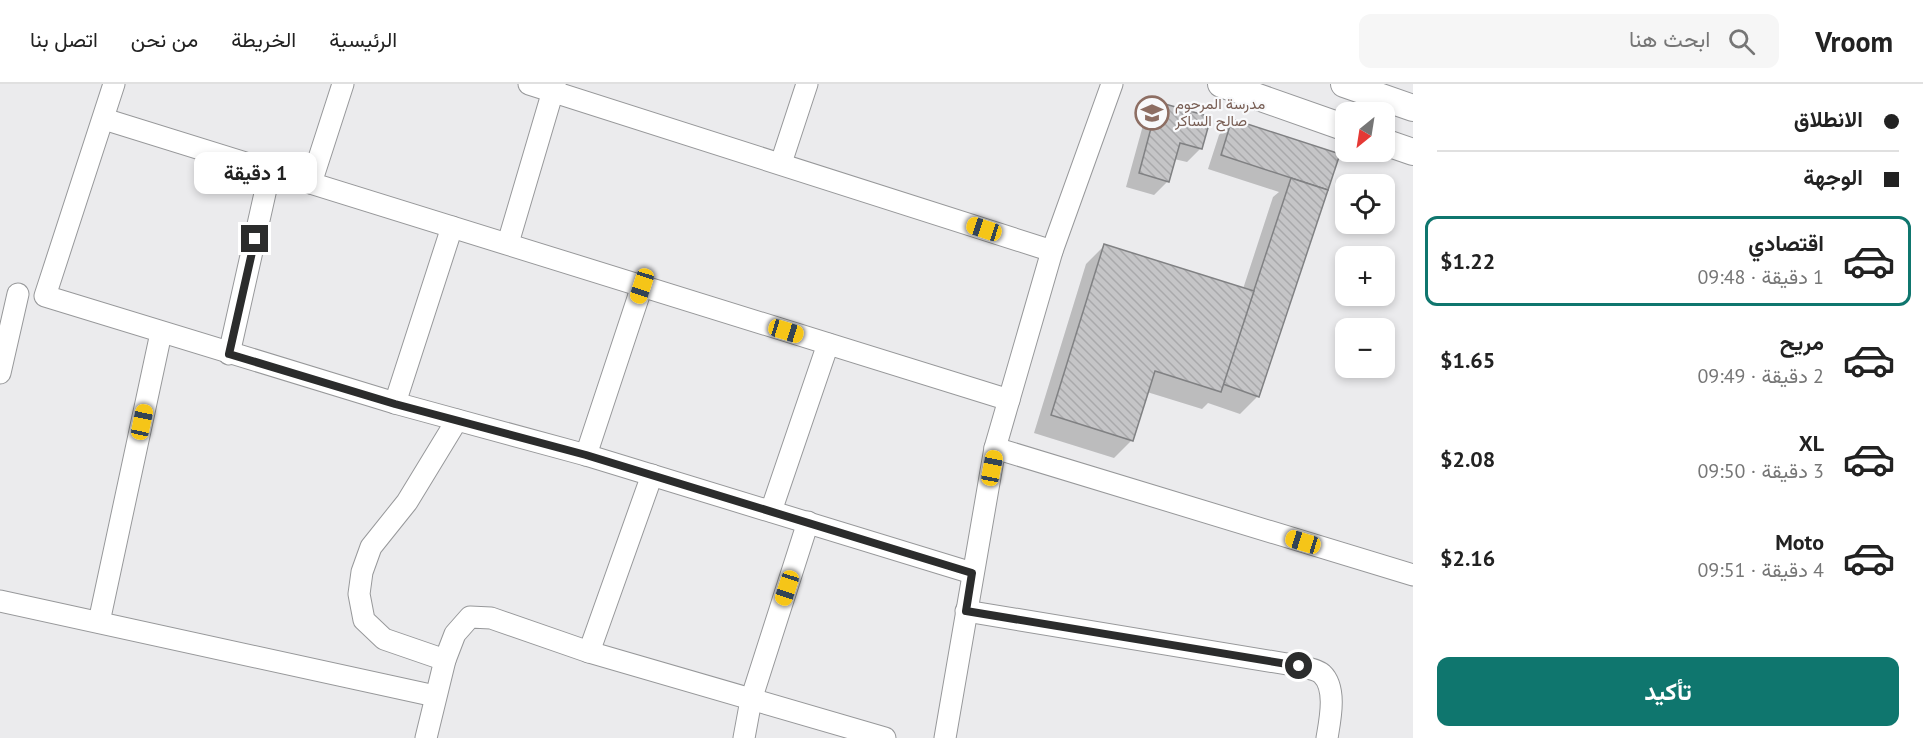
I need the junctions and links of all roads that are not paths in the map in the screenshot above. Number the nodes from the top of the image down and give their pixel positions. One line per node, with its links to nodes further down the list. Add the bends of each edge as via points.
1 (114, 84): 10 (street)
2 (343, 84): 16 (street)
3 (530, 84): 8 (street)
4 (807, 84): 14 (street)
5 (1112, 84): 19 (street)
6 (1221, 84): 11 (street)
7 (1352, 85): 9 (street)
8 (554, 88): 14 (street); 18 (street)
9 (1413, 108)
10 (104, 119): 15 (street); 22 (street)
11 (1335, 124)
12 (1395, 146): 13 (street)
13 (1413, 152)
14 (781, 163): 19 (street)
15 (270, 171): 16 (street); 25 (street)
16 (311, 183): 17 (street)
17 (452, 227): 18 (street); 28 (street)
18 (508, 243): 20 (street)
19 (1052, 251): 27 (street)
20 (642, 286): 24 (street); 31 (street)
21 (9, 292): 22 (street); 26 (street)
22 (45, 296): 23 (street)
23 (161, 333): 25 (street); 39 (street)
24 (828, 344): 27 (street); 33 (street)
25 (229, 354): 28 (street)
26 (0, 373)
27 (1009, 400): 30 (street)
28 (395, 404): 29 (street)
29 (457, 420): 31 (street); 41 (street, via 407,502 371,547 359,594 364,620 384,639)
30 (995, 448): 35 (street); 36 (street)
31 (586, 455): 32 (street)
32 (652, 475): 33 (street); 40 (street)
33 (771, 511): 34 (street)
34 (808, 522): 35 (street); 43 (street)
35 (972, 573): 38 (street)
36 (1413, 575)
37 (0, 601): 39 (street)
38 (966, 611): 47 (street); 48 (street, via 1320,672 1330,684)
39 (99, 622): 42 (street)
40 (589, 652): 41 (street, via 491,618 470,617 455,634); 43 (street)
41 (445, 660): 42 (street)
42 (435, 696): 44 (street)
43 (751, 700): 45 (street); 46 (street)
44 (426, 738)
45 (744, 738)
46 (885, 738)
47 (945, 738)
48 (1327, 738)

